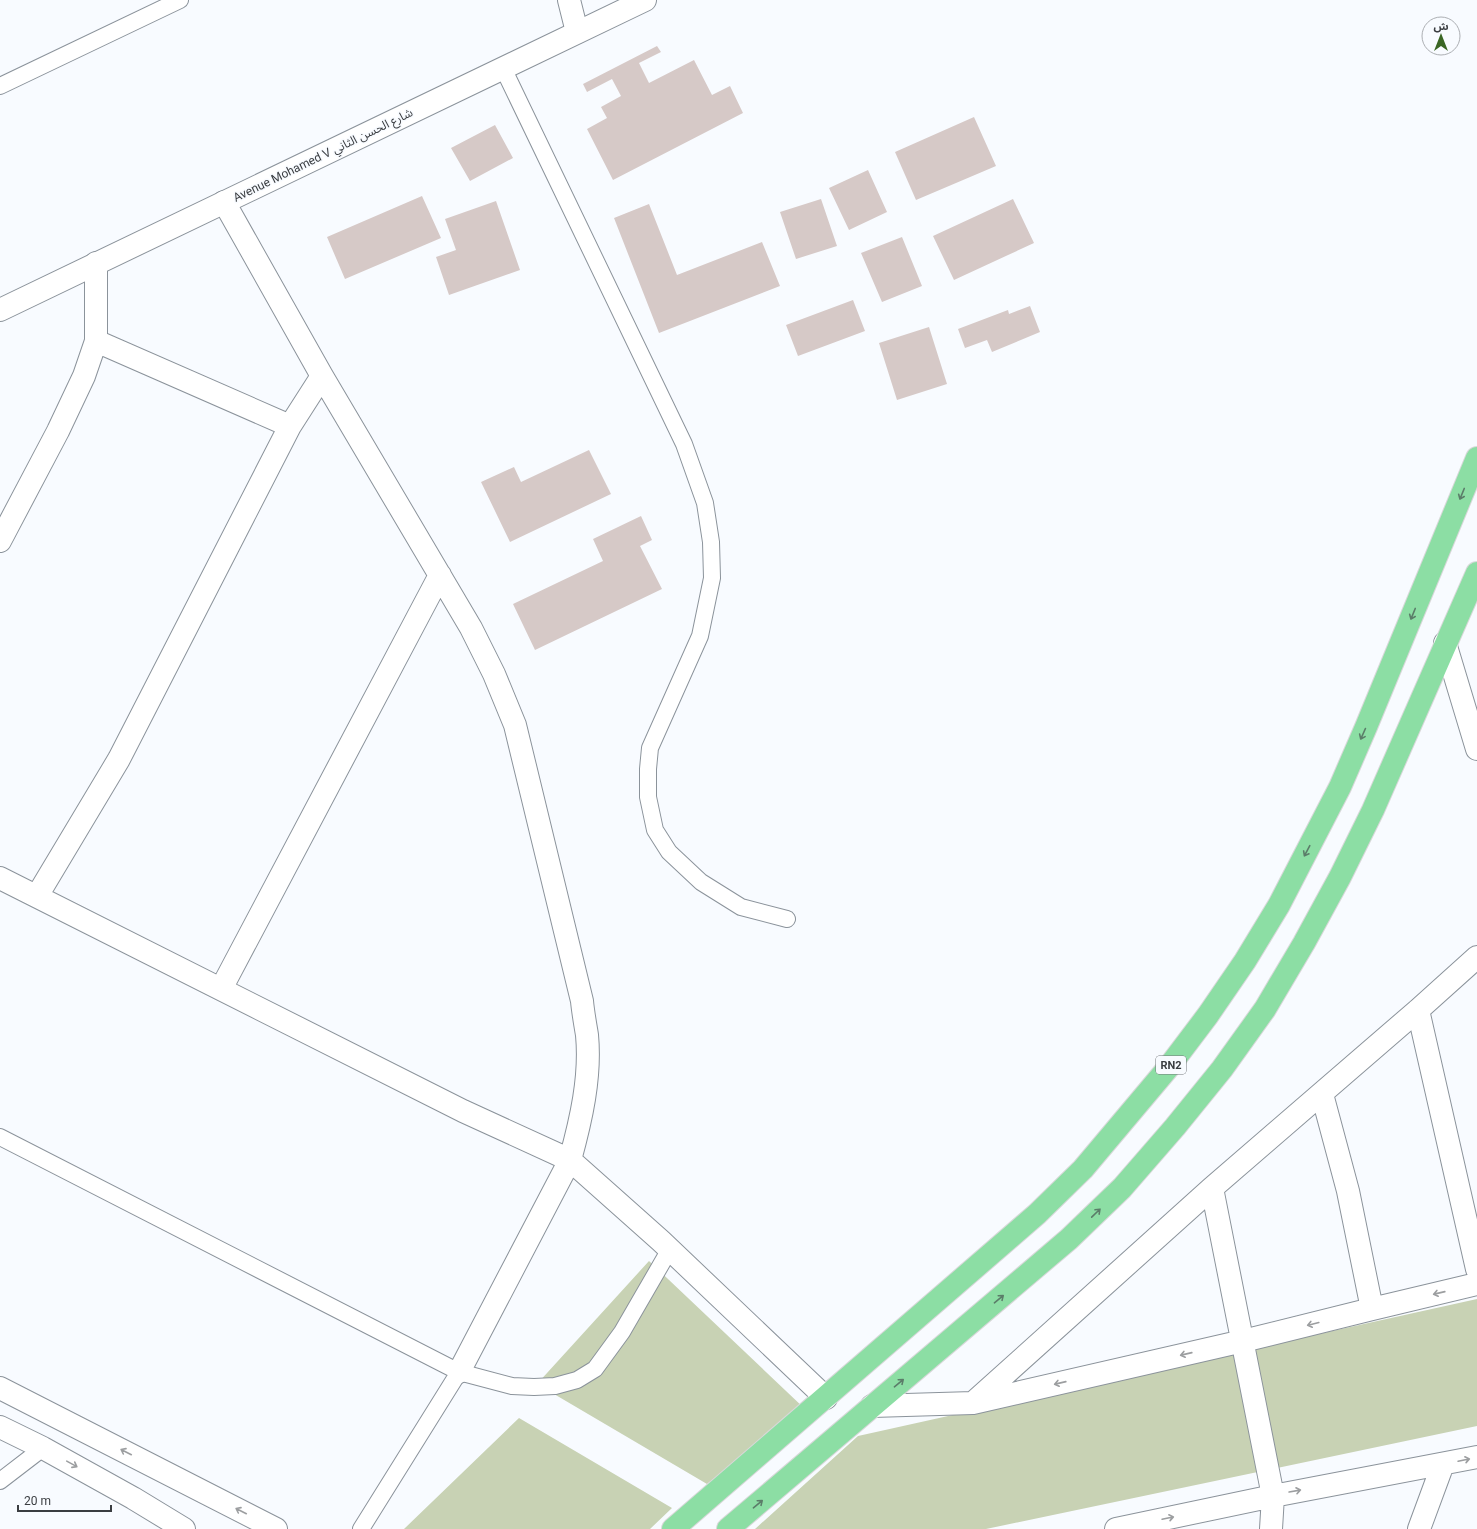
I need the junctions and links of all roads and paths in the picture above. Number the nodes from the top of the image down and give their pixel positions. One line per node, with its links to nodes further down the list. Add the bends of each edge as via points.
1 (180, 0): 6 (lane)
2 (569, 0): 4 (street)
3 (645, 0): 4 (street, Avenue Mohamed V شارع الحسن الثاني)
4 (577, 32): 5 (street, Avenue Mohamed V شارع الحسن الثاني)
5 (504, 68): 7 (street, Avenue Mohamed V شارع الحسن الثاني); 21 (lane, via 684,444 705,503 711,542 712,578 700,636 650,748 648,797 655,830 669,852 701,882 741,906)
6 (0, 86)
7 (224, 202): 8 (street, Avenue Mohamed V شارع الحسن الثاني); 11 (street)
8 (96, 263): 9 (street, Avenue Mohamed V شارع الحسن الثاني); 10 (street)
9 (0, 310)
10 (96, 341): 12 (street); 14 (street, via 84,376 58,431)
11 (322, 376): 12 (street); 16 (street)
12 (290, 426): 20 (street, via 118,759)
13 (1477, 458): 36 (highway, RN2, one-way to 36, via 1340,787 1279,906 1208,1015 1168,1068 1084,1169)
14 (0, 541)
15 (1477, 573): 17 (highway)
16 (440, 575): 23 (street); 27 (street, via 494,674 515,725 582,1001 587,1036 586,1080 580,1123)
17 (1445, 643): 18 (street); 38 (highway, one-way to 17, via 1064,1243 1122,1188 1222,1069 1265,1009 1340,878 1373,810)
18 (1477, 749)
19 (0, 878): 20 (street)
20 (37, 896): 23 (street)
21 (787, 919)
22 (1477, 957): 24 (street)
23 (221, 989): 27 (street, via 462,1111)
24 (1418, 1010): 25 (street); 30 (street)
25 (1322, 1094): 28 (street); 32 (street, via 1348,1192)
26 (0, 1137): 34 (lane)
27 (570, 1160): 29 (street); 34 (street)
28 (1212, 1188): 33 (street); 37 (street)
29 (670, 1250): 34 (lane, via 622,1332 595,1369 577,1380 555,1386 512,1386); 36 (street)
30 (1477, 1269)
31 (1477, 1284): 32 (street, one-way to 32)
32 (1372, 1309): 33 (street, one-way to 33)
33 (1243, 1341): 37 (street, one-way to 37); 44 (street)
34 (459, 1372): 47 (lane)
35 (0, 1388): 45 (street, one-way to 35)
36 (826, 1398): 48 (highway, RN2)
37 (973, 1403): 38 (street)
38 (872, 1406): 49 (highway, one-way to 38)
39 (0, 1427): 40 (street)
40 (43, 1448): 43 (lane); 46 (street, one-way to 46)
41 (1477, 1457): 42 (street, one-way to 41)
42 (1443, 1464): 44 (street, one-way to 42); 52 (street)
43 (0, 1481)
44 (1272, 1496): 50 (street, one-way to 44); 51 (street)
45 (265, 1526)
46 (184, 1529)
47 (361, 1529)
48 (673, 1529)
49 (728, 1529)
50 (1116, 1529)
51 (1271, 1529)
52 (1419, 1529)

